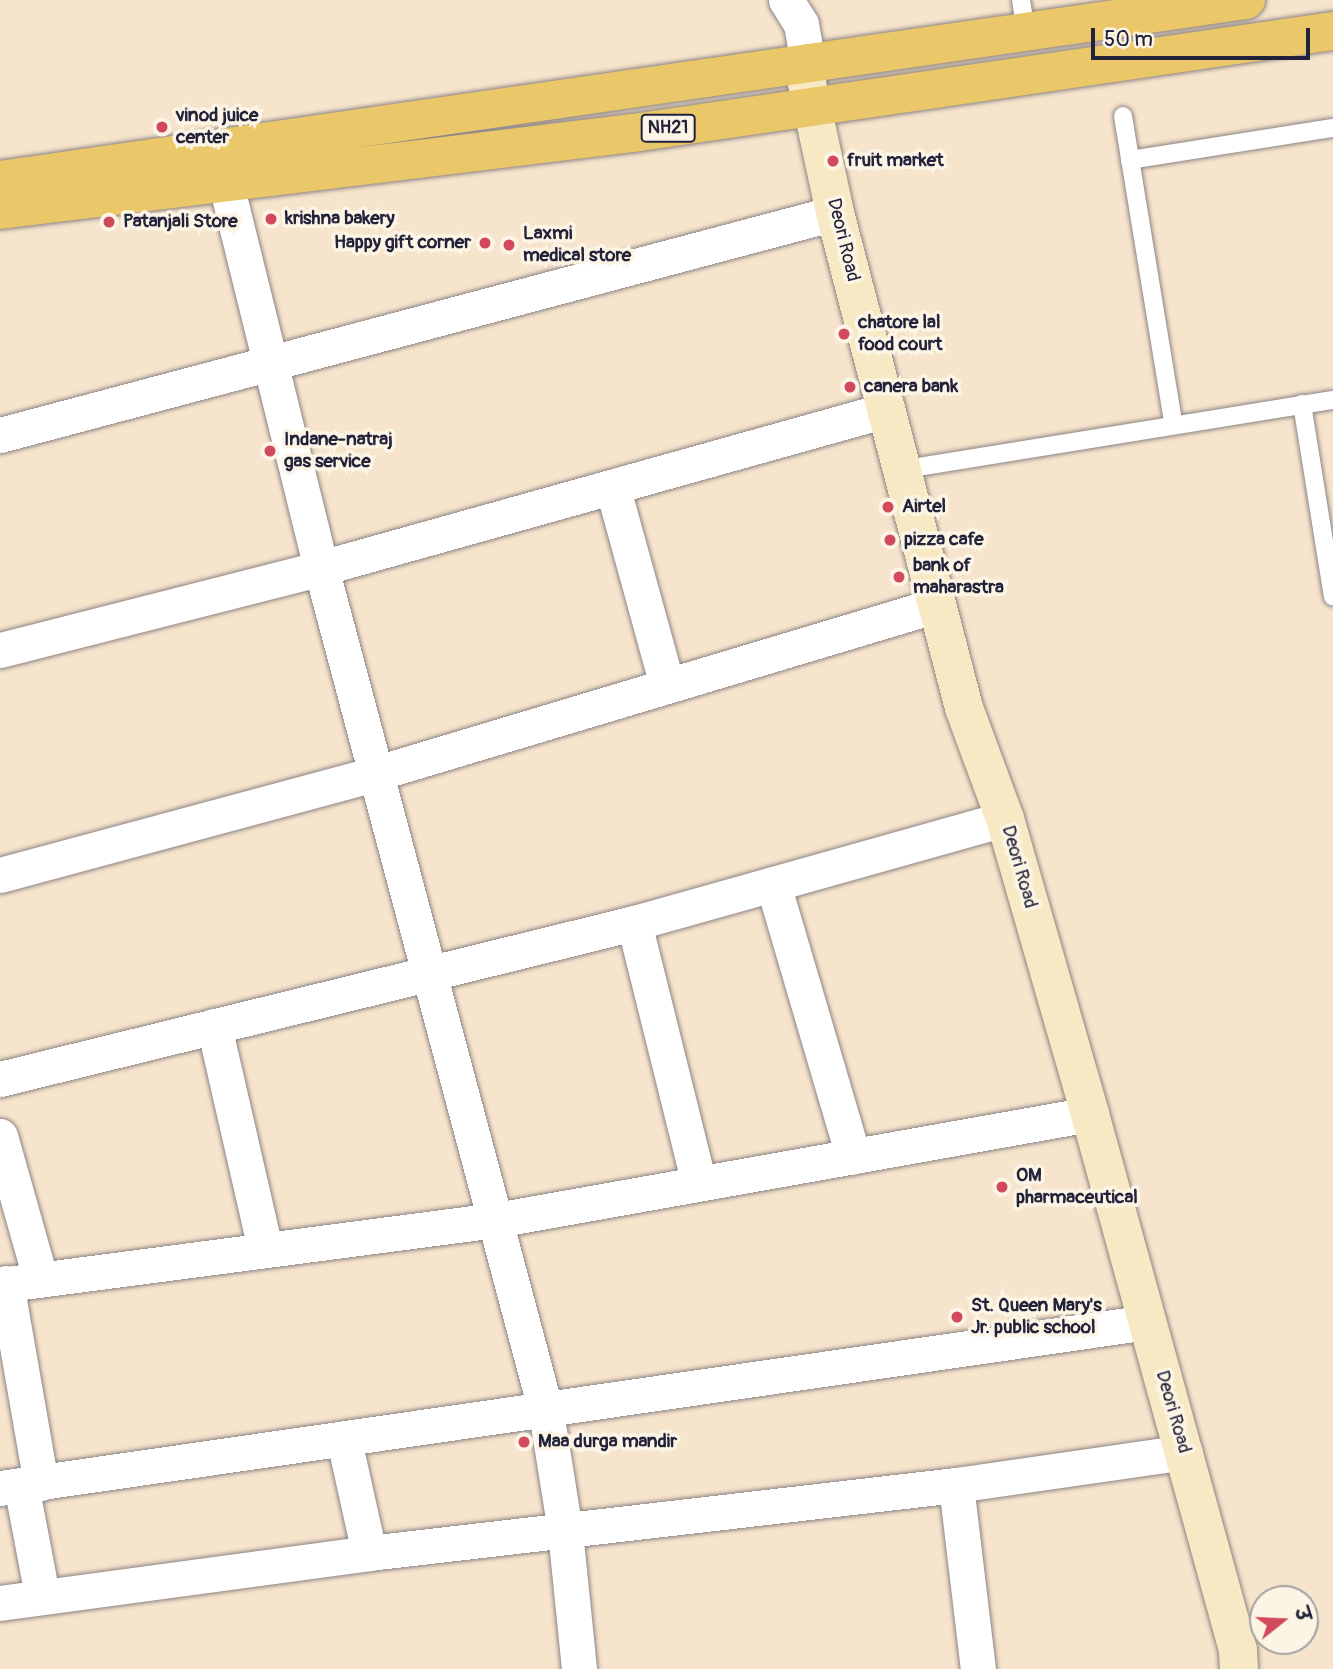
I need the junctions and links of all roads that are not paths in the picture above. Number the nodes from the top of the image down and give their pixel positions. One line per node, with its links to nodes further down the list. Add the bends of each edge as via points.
1 (786, 0): 5 (street, via 801,24)
2 (1246, 0): 3 (highway, NH21)
3 (1023, 16): 5 (highway, NH21)
4 (1333, 31): 6 (highway, NH21)
5 (808, 63): 6 (street, Deori Road); 10 (highway, NH21)
6 (813, 106): 10 (highway, NH21, via 633,133); 13 (street, Deori Road)
7 (1123, 116): 9 (lane)
8 (1333, 128): 9 (lane)
9 (1130, 160): 18 (lane)
10 (221, 162): 11 (highway, NH21); 12 (highway, NH21); 14 (street)
11 (0, 180)
12 (0, 210)
13 (835, 213): 14 (street); 17 (street, Deori Road)
14 (270, 360): 19 (street); 22 (street)
15 (1333, 400): 16 (lane)
16 (1302, 404): 18 (lane); 23 (lane)
17 (886, 410): 20 (street, Deori Road); 21 (street)
18 (1173, 424): 20 (lane)
19 (0, 435)
20 (900, 470): 24 (street, Deori Road)
21 (612, 489): 22 (street); 26 (street)
22 (321, 568): 25 (street); 27 (street)
23 (1333, 597)
24 (937, 605): 26 (street); 28 (street, Deori Road, via 964,708)
25 (0, 650)
26 (667, 685): 27 (street)
27 (377, 773): 29 (street); 32 (street)
28 (1005, 819): 30 (street); 35 (street, Deori Road)
29 (0, 875)
30 (774, 884): 31 (street); 37 (street)
31 (634, 923): 32 (street); 38 (street)
32 (431, 972): 33 (street); 39 (street)
33 (214, 1026): 34 (street); 40 (street)
34 (0, 1079)
35 (1090, 1114): 37 (street); 43 (street, Deori Road)
36 (0, 1136): 41 (street)
37 (853, 1156): 38 (street)
38 (699, 1183): 39 (street)
39 (496, 1220): 40 (street); 44 (street)
40 (265, 1249): 41 (street)
41 (40, 1278): 42 (street)
42 (3, 1284): 47 (street)
43 (1148, 1322): 44 (street); 46 (street, Deori Road)
44 (546, 1412): 45 (street); 49 (street)
45 (344, 1440): 47 (street); 50 (street)
46 (1185, 1452): 48 (street); 55 (street, Deori Road, via 1238,1650)
47 (21, 1485): 51 (street)
48 (956, 1485): 49 (street); 54 (street)
49 (565, 1531): 50 (street); 53 (street)
50 (369, 1553): 51 (street)
51 (42, 1595): 52 (street)
52 (0, 1603)
53 (579, 1669)
54 (978, 1669)
55 (1239, 1669)

